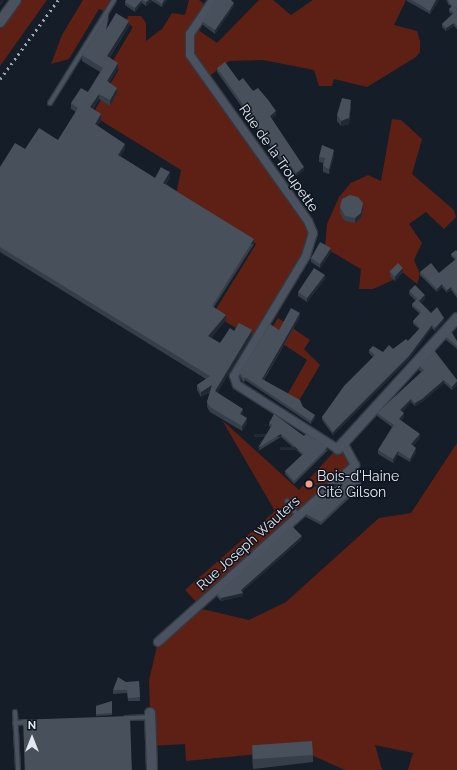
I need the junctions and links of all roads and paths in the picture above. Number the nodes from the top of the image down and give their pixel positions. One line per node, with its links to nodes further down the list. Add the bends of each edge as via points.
1 (16, 0): 6 (street)
2 (114, 0): 7 (lane)
3 (213, 0): 9 (street, Rue de la Troupette, via 190,34 190,55 308,221 313,233 306,256 234,376 237,385)
4 (453, 0): 5 (street)
5 (457, 3)
6 (0, 22)
7 (50, 103)
8 (457, 318): 9 (street)
9 (341, 446): 11 (street, Rue Joseph Wauters, via 355,465)
10 (287, 501): 11 (lane)
11 (298, 516): 12 (street, Rue Joseph Wauters)
12 (158, 642)
13 (15, 712): 17 (lane)
14 (150, 715): 15 (lane); 19 (street)
15 (119, 718)
16 (31, 722): 17 (lane)
17 (15, 723): 18 (lane)
18 (18, 770)
19 (152, 770)

